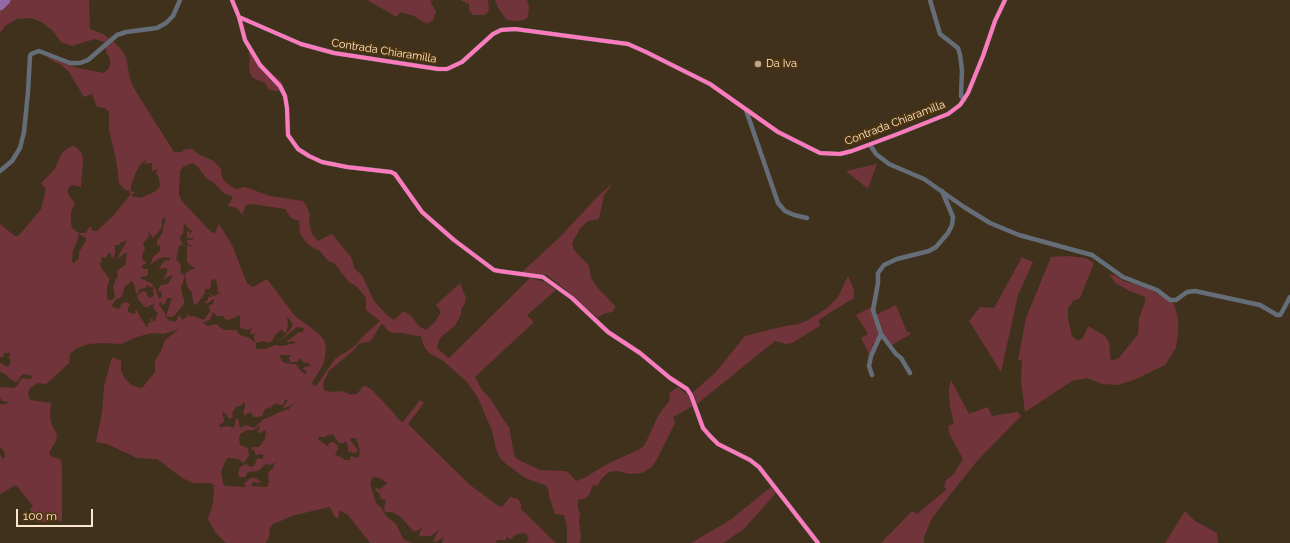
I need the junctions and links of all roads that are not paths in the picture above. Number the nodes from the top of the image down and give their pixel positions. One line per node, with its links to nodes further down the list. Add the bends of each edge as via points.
1 (180, 0): 9 (street, via 173,16 166,23 157,28 117,35 88,60 80,63 70,63 39,51 31,54 24,132 20,148 12,161)
2 (232, 0): 5 (street)
3 (930, 0): 6 (street, via 940,34 958,48 962,70 961,96)
4 (1005, 0): 6 (street, Contrada Chiaramilla)
5 (239, 17): 7 (street, Contrada Chiaramilla, via 320,50 438,69 447,69 462,62 501,30 515,29 628,44 710,84); 16 (street, via 245,40 260,65 280,86 285,96 288,108 288,135 298,149 322,162 395,174 422,212 494,270 543,277 572,298 608,332 687,389 703,428 718,444 759,467)
6 (964, 100): 8 (street, Contrada Chiaramilla, via 948,114)
7 (746, 110): 8 (street, Contrada Chiaramilla, via 778,132 820,153 840,154); 11 (street, via 778,203 785,211)
8 (870, 145): 10 (street, Contrada Chiaramilla, via 876,154 889,164 915,174)
9 (0, 171)
10 (942, 191): 12 (street, Contrada Chiaramilla, via 990,223 1019,235 1092,255 1123,277 1157,290 1170,300 1176,300 1187,292 1195,291 1260,305 1280,315); 13 (street, via 953,217 948,233 936,247 897,259 884,265 878,273 873,310)
11 (807, 218)
12 (1290, 297)
13 (881, 334): 14 (street); 15 (street, via 871,356 869,366)
14 (910, 372)
15 (872, 375)
16 (818, 543)

